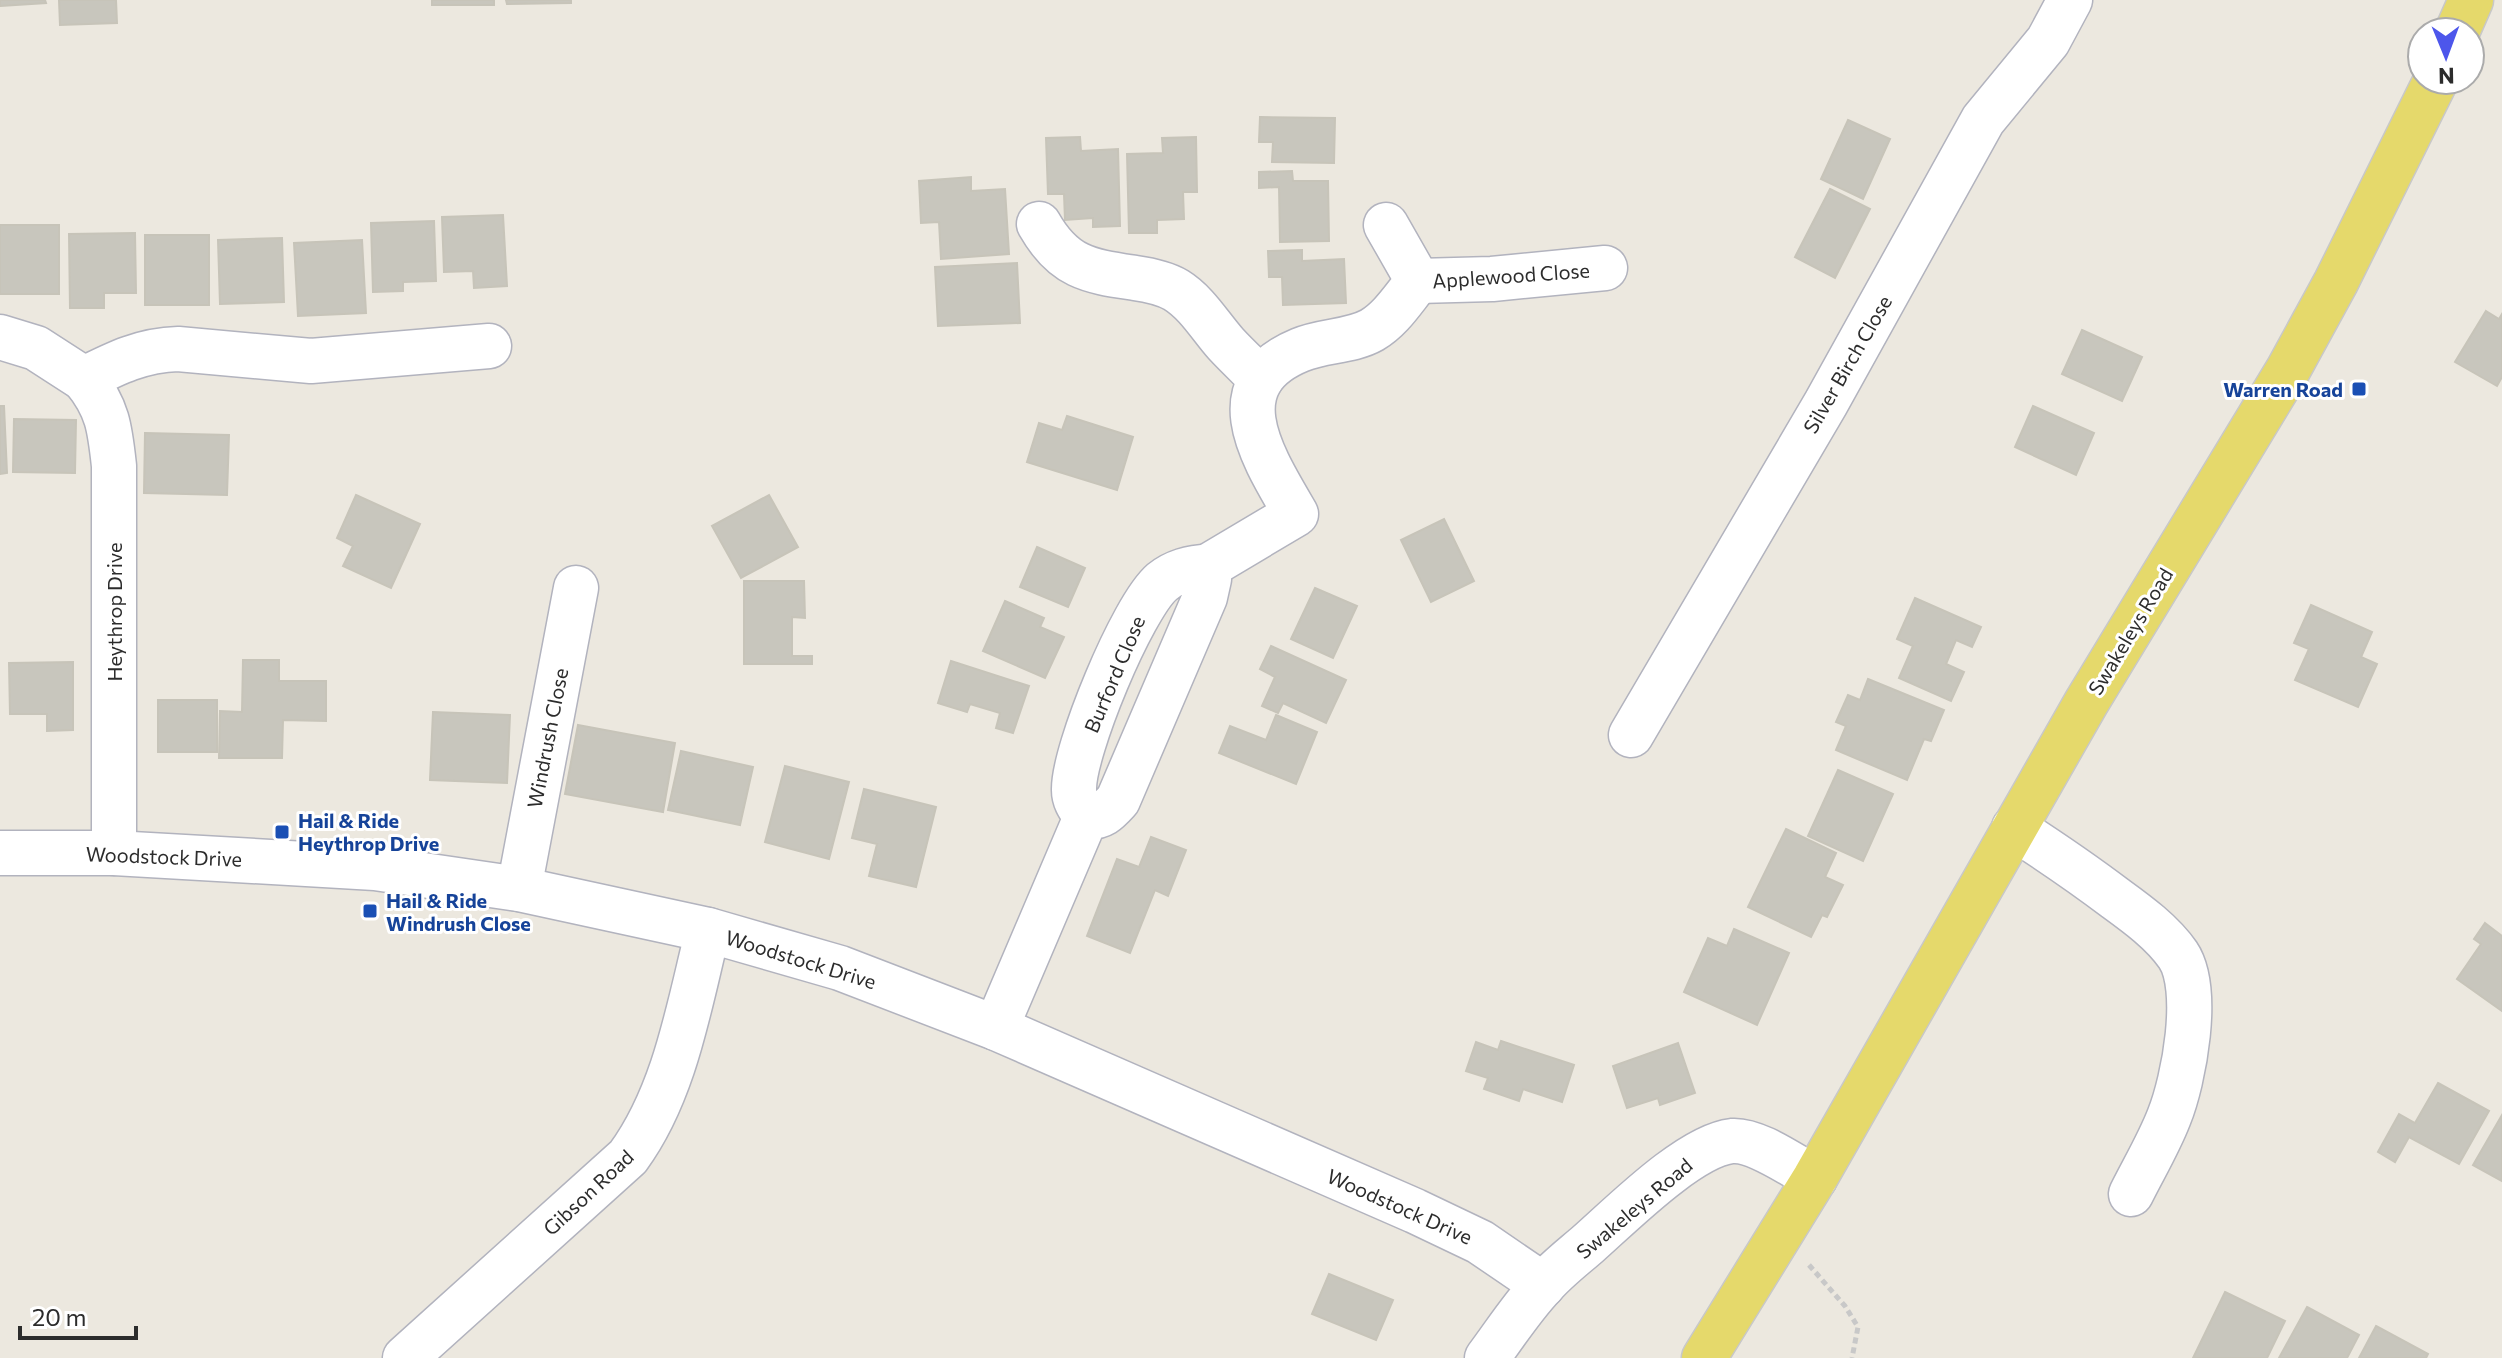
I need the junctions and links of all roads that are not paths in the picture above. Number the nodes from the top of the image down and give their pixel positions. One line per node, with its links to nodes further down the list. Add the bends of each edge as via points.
1 (2070, 0): 13 (street, Silver Birch Close, via 2048,41 1983,120 1826,403)
2 (2428, 96): 15 (main road, Swakeleys Road, via 2288,370)
3 (1039, 224): 10 (street, via 1060,254 1092,271 1152,281 1180,293)
4 (1386, 225): 6 (street, Applewood Close)
5 (1605, 268): 6 (street, Applewood Close)
6 (1418, 281): 10 (street, Applewood Close, via 1388,319 1369,332 1301,349)
7 (0, 337): 9 (street, Heythrop Drive, via 36,348)
8 (489, 346): 9 (street, via 311,361 158,350)
9 (84, 379): 17 (street, Heythrop Drive, via 106,411 114,466)
10 (1261, 379): 11 (street, Burford Close, via 1254,391 1252,423 1296,514)
11 (1207, 567): 14 (street, via 1205,597 1118,800 1097,818); 14 (street, Burford Close, via 1163,581 1127,634 1075,773 1076,803)
12 (576, 588): 18 (street, Windrush Close)
13 (1631, 735)
14 (1086, 817): 20 (street)
15 (2014, 828): 21 (main road, Swakeleys Road); 22 (street, via 2134,912 2162,936 2186,973 2190,1017 2178,1085 2170,1115)
16 (0, 853): 17 (street, Woodstock Drive)
17 (114, 853): 18 (street, Woodstock Drive, via 375,868)
18 (519, 889): 19 (street, Woodstock Drive)
19 (708, 930): 20 (street, Woodstock Drive, via 840,968); 24 (street, Gibson Road, via 667,1081 642,1138 628,1157)
20 (996, 1028): 23 (street, Woodstock Drive, via 1415,1211 1480,1242)
21 (1815, 1178): 23 (street, Swakeleys Road, via 1742,1141 1716,1146 1664,1178); 26 (main road, Swakeleys Road)
22 (2131, 1194)
23 (1543, 1285): 25 (street, Swakeleys Road)
24 (405, 1358)
25 (1487, 1358)
26 (1704, 1358)

